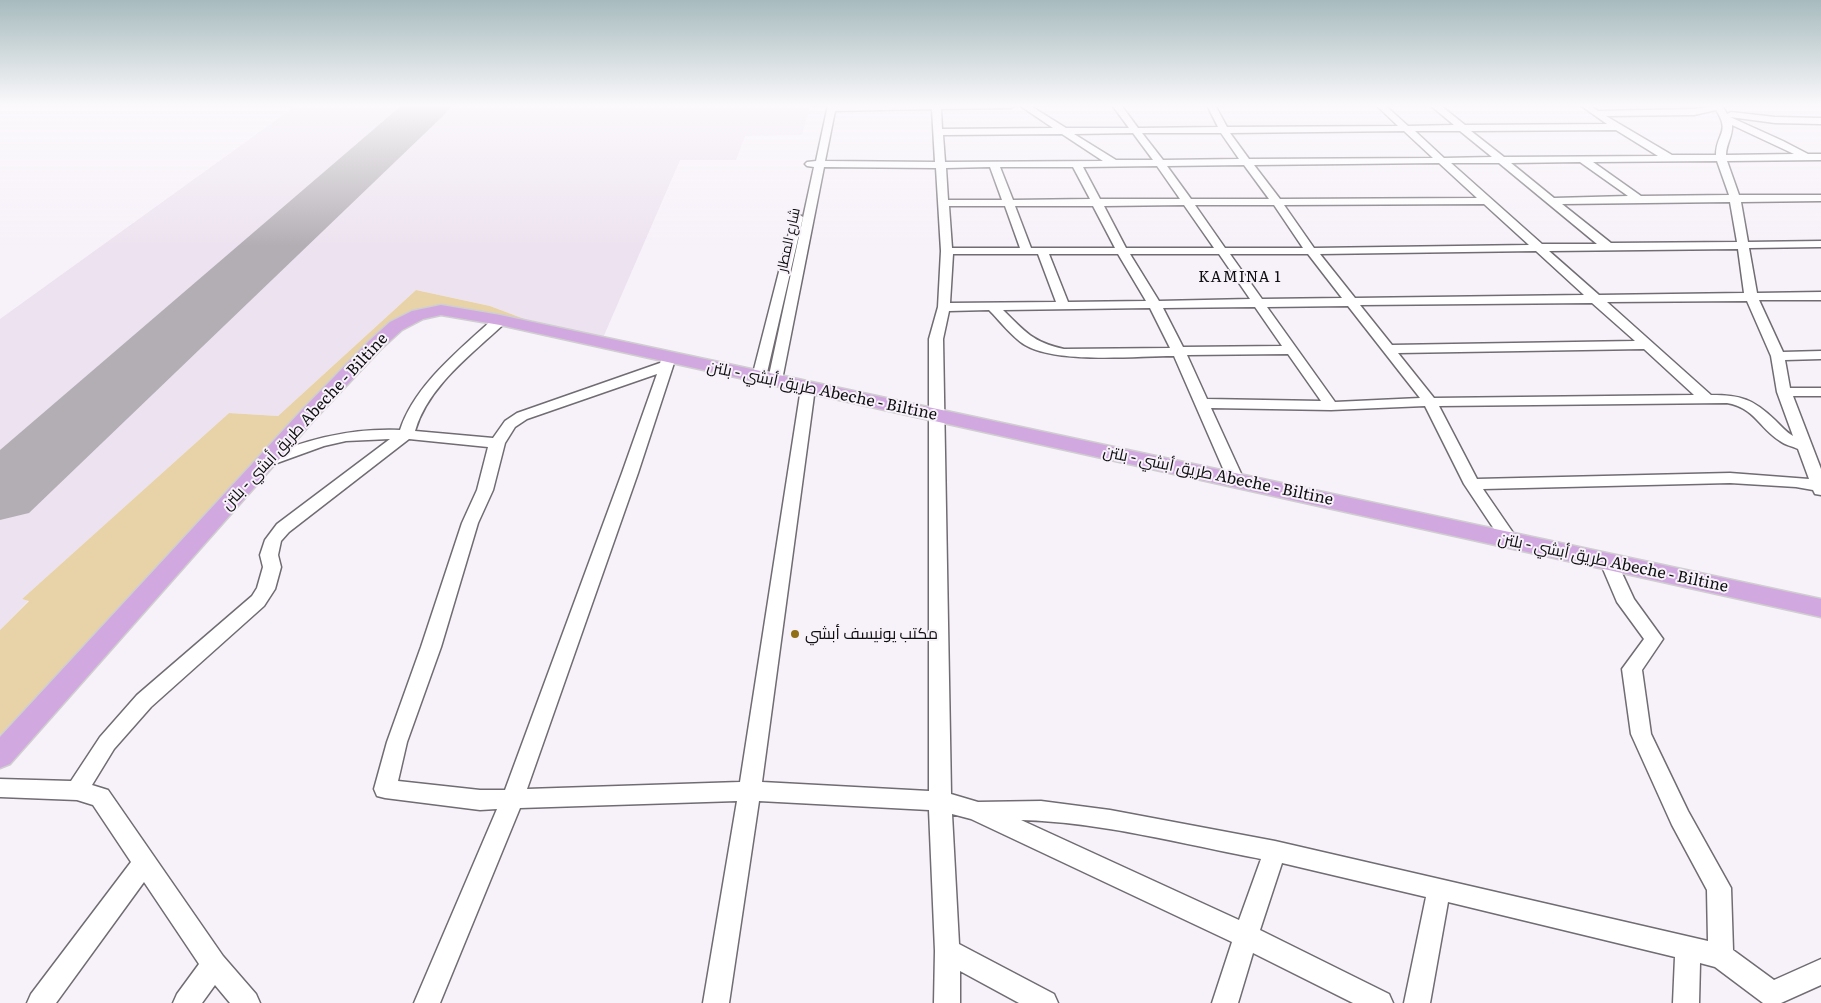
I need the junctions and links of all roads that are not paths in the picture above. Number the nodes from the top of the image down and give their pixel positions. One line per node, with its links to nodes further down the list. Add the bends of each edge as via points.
1 (818, 152): 23 (street, شارع المطار)
2 (939, 152): 24 (street)
3 (1095, 152): 18 (street)
4 (1151, 152): 20 (street)
5 (1239, 152): 19 (street)
6 (1430, 152): 16 (street)
7 (1491, 152): 17 (street)
8 (1659, 152): 13 (street)
9 (1721, 152): 14 (street)
10 (1796, 152): 11 (street)
11 (1806, 157): 12 (street); 14 (street); 25 (street)
12 (1821, 157)
13 (1669, 158): 14 (street); 15 (street)
14 (1721, 158): 26 (street)
15 (1582, 159): 17 (street); 29 (street)
16 (1440, 160): 17 (street); 19 (street); 30 (street)
17 (1502, 160): 31 (street)
18 (1112, 162): 20 (street); 22 (street)
19 (1246, 162): 20 (street); 34 (street)
20 (1160, 163): 33 (street)
21 (994, 164): 22 (street); 24 (street); 36 (street)
22 (1076, 164): 32 (street)
23 (815, 165): 24 (street); 28 (street, شارع المطار)
24 (941, 165): 35 (street)
25 (1821, 165)
26 (1735, 198): 27 (street); 29 (street); 38 (street)
27 (1821, 198)
28 (807, 199): 47 (street, شارع المطار); 48 (street, شارع المطار)
29 (1639, 199): 31 (street)
30 (1486, 201): 34 (street); 40 (street)
31 (1551, 201): 39 (street)
32 (1097, 202): 33 (street); 36 (street); 44 (street)
33 (1186, 202): 34 (street); 45 (street)
34 (1277, 202): 46 (street)
35 (943, 203): 36 (street); 41 (street)
36 (1008, 203): 42 (street)
37 (1821, 244): 38 (street)
38 (1742, 245): 39 (street); 49 (street)
39 (1607, 246): 40 (street)
40 (1538, 248): 46 (street); 51 (street)
41 (947, 251): 42 (street); 57 (street)
42 (1027, 251): 43 (street)
43 (1042, 251): 44 (street); 55 (street)
44 (1122, 251): 45 (street); 53 (street)
45 (1220, 251): 46 (street); 54 (street)
46 (1311, 251): 52 (street)
47 (786, 264): 48 (street); 66 (street, شارع المطار)
48 (799, 264): 66 (street, شارع المطار)
49 (1751, 296): 50 (street); 51 (street); 64 (street)
50 (1821, 296)
51 (1597, 299): 52 (street); 59 (street)
52 (1351, 302): 54 (street); 60 (street)
53 (1154, 303): 54 (street); 55 (street); 61 (street)
54 (1260, 304): 62 (street)
55 (1063, 305): 56 (street)
56 (992, 306): 57 (street); 61 (street, via 1029,342 1046,349 1064,353)
57 (944, 307): 74 (street, via 936,340)
58 (500, 320): 65 (main road, طريق أبشي - بلتن Abeche - Biltine); 75 (street, via 440,379 417,410); 78 (main road, طريق أبشي - بلتن Abeche - Biltine, via 441,310 407,319 374,345)
59 (1647, 345): 60 (street); 70 (street)
60 (1388, 349): 71 (street)
61 (1178, 350): 62 (street); 72 (street)
62 (1293, 350): 73 (street)
63 (1821, 354): 64 (street)
64 (1778, 356): 68 (street)
65 (667, 362): 66 (main road, طريق أبشي - بلتن Abeche - Biltine); 76 (street, via 522,416 510,424); 89 (street)
66 (767, 378): 67 (main road, طريق أبشي - بلتن Abeche - Biltine)
67 (808, 388): 74 (main road, طريق أبشي - بلتن Abeche - Biltine); 88 (street)
68 (1784, 392): 69 (street); 77 (street)
69 (1821, 392)
70 (1707, 399): 71 (street); 77 (street, via 1743,402 1785,438)
71 (1430, 402): 73 (street); 80 (street)
72 (1201, 404): 73 (street); 79 (street)
73 (1331, 406)
74 (936, 415): 79 (main road, طريق أبشي - بلتن Abeche - Biltine); 90 (street)
75 (406, 434): 76 (street); 78 (street, via 373,434 324,441); 87 (street, via 283,528 273,540 269,555 272,567 266,589 258,601 144,701 107,743)
76 (497, 443): 89 (street, via 485,490 470,523 397,742 385,789 480,800)
77 (1804, 446): 81 (street)
78 (266, 462): 85 (main road, طريق أبشي - بلتن Abeche - Biltine)
79 (1236, 480): 82 (main road, طريق أبشي - بلتن Abeche - Biltine)
80 (1472, 484): 81 (street, via 1730,478 1796,482); 82 (street)
81 (1820, 488)
82 (1510, 540): 83 (main road, طريق أبشي - بلتن Abeche - Biltine)
83 (1608, 562): 84 (main road, طريق أبشي - بلتن Abeche - Biltine); 98 (street, via 1626,602 1654,639 1632,669 1641,734 1680,818 1719,888)
84 (1821, 608)
85 (0, 756)
86 (0, 788): 87 (street)
87 (77, 791): 93 (street, via 100,797)
88 (750, 791): 89 (street); 90 (street); 105 (street)
89 (512, 800): 104 (street)
90 (940, 801): 91 (street); 97 (street)
91 (975, 810): 92 (street, via 1041,811 1100,818); 95 (street)
92 (1275, 851): 94 (street); 95 (street)
93 (144, 864): 99 (street); 101 (street)
94 (1439, 889): 96 (street); 110 (street)
95 (1246, 936): 108 (street); 109 (street)
96 (1688, 948): 98 (street); 111 (street)
97 (947, 951): 106 (street); 107 (street)
98 (1721, 956): 100 (street, via 1772,994)
99 (214, 965): 102 (street); 103 (street)
100 (1821, 972)
101 (40, 1003)
102 (186, 1003)
103 (247, 1003)
104 (427, 1003)
105 (716, 1003)
106 (947, 1003)
107 (1045, 1003)
108 (1225, 1003)
109 (1380, 1003)
110 (1417, 1003)
111 (1686, 1003)

